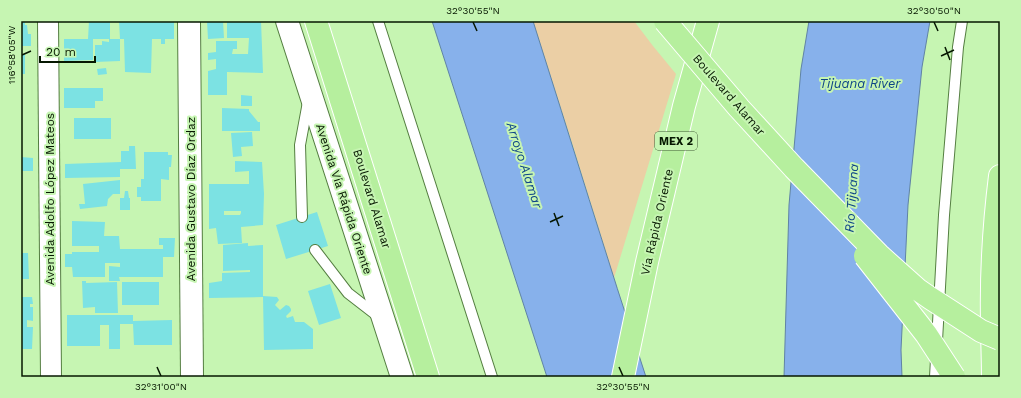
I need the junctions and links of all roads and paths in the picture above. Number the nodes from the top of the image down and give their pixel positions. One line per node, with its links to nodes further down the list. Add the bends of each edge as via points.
1 (48, 21): 16 (street, Avenida Adolfo López Mateos)
2 (190, 21): 17 (main road, Avenida Gustavo Díaz Ordaz)
3 (287, 21): 9 (main road, Avenida Vía Rápida Oriente)
4 (316, 21): 19 (highway, Boulevard Alamar)
5 (378, 21): 20 (lane)
6 (665, 21): 10 (highway, Boulevard Alamar, bridge)
7 (708, 21): 21 (highway, Vía Rápida Oriente / MEX 2, via 684,106)
8 (962, 21): 22 (lane, via 944,215)
9 (310, 91): 12 (lane, via 300,145); 14 (main road, Avenida Vía Rápida Oriente)
10 (794, 168): 15 (highway, bridge, via 879,255 917,289 960,318); 23 (highway, bridge, via 926,334)
11 (1000, 176): 24 (highway, via 993,258)
12 (302, 217)
13 (315, 250): 14 (lane, via 348,293)
14 (383, 321): 18 (main road, Avenida Vía Rápida Oriente)
15 (1000, 339)
16 (51, 377)
17 (192, 377)
18 (402, 377)
19 (428, 377)
20 (492, 377)
21 (623, 377)
22 (935, 377)
23 (954, 377)
24 (993, 377)

